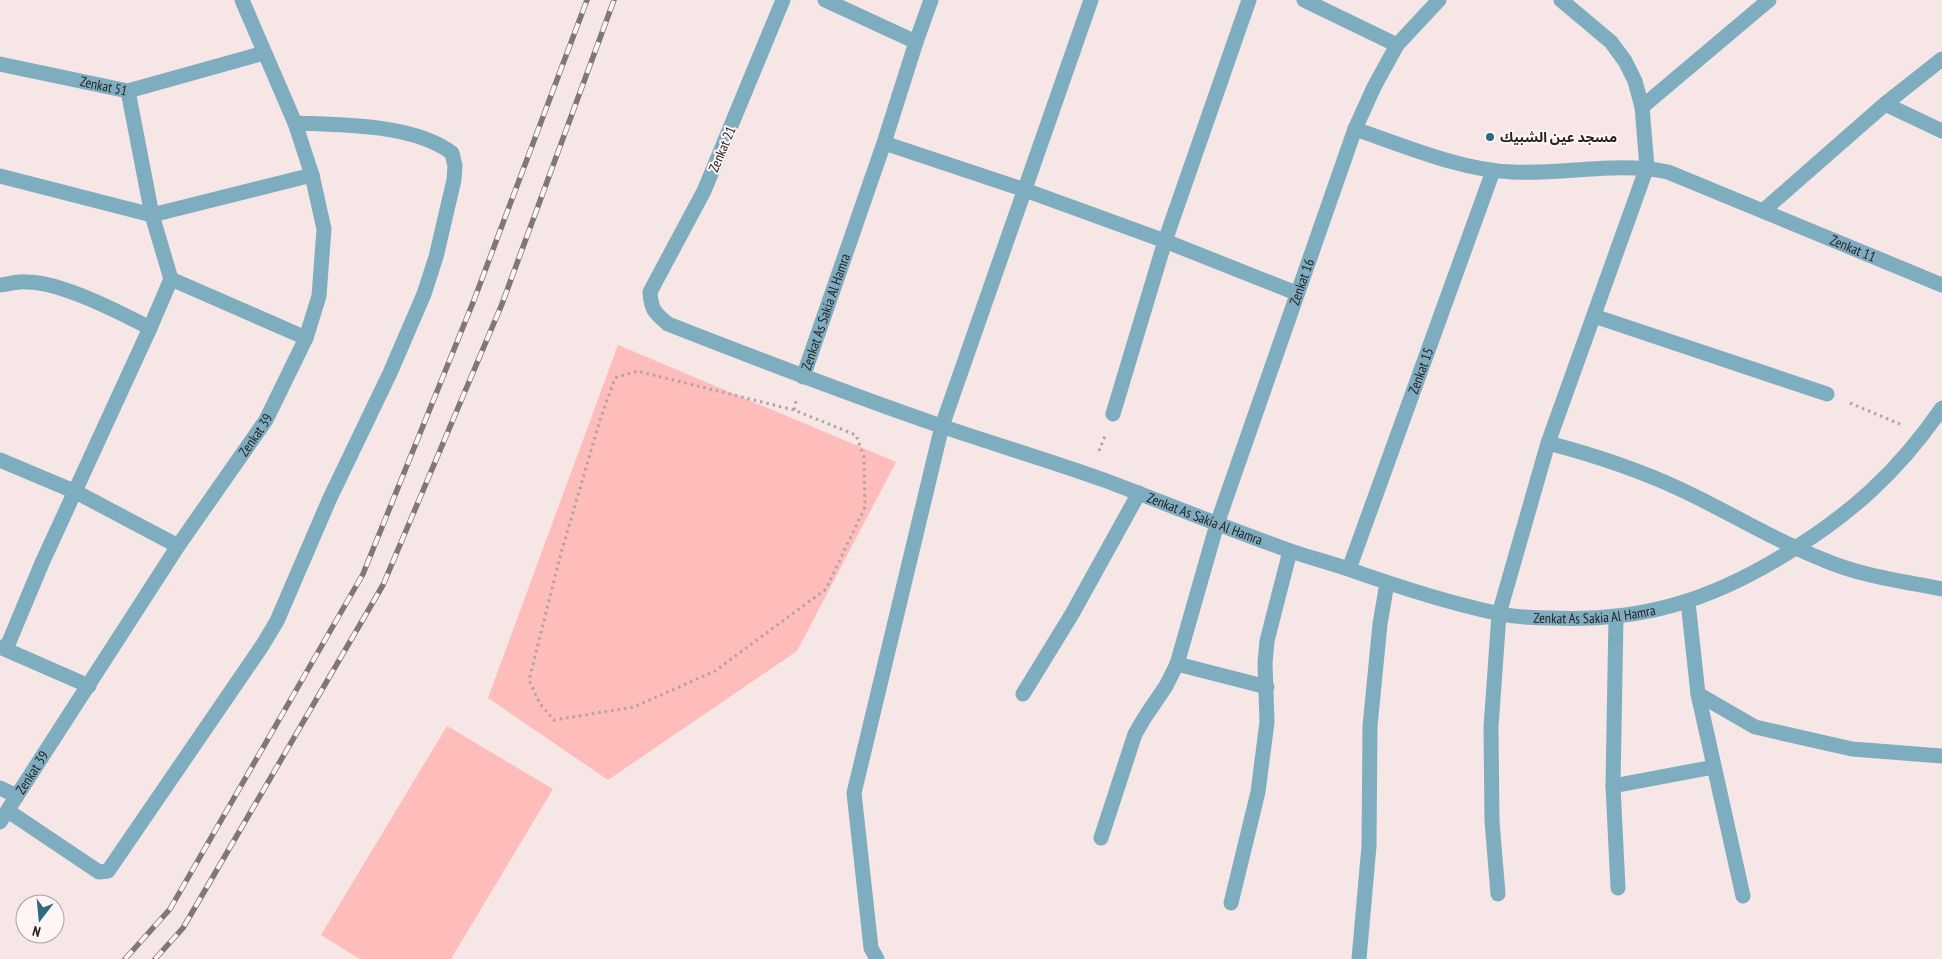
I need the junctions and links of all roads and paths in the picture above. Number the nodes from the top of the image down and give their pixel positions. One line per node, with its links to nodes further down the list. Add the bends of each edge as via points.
1 (242, 0): 13 (street, Zenkat 39)
2 (783, 0): 38 (street, Zenkat 21, via 704,191 650,292 656,314 668,324)
3 (825, 0): 11 (street)
4 (931, 0): 11 (street, Zenkat As Sakia Al Hamra)
5 (1091, 0): 27 (street)
6 (1249, 0): 30 (street)
7 (1304, 0): 12 (street)
8 (1438, 0): 12 (street, Zenkat 16)
9 (1561, 0): 18 (street, via 1611,42 1635,81)
10 (1769, 0): 18 (street)
11 (916, 42): 22 (street, Zenkat As Sakia Al Hamra)
12 (1396, 44): 20 (street, Zenkat 16)
13 (264, 53): 16 (street, Zenkat 51); 19 (street, Zenkat 39)
14 (1942, 59): 17 (street)
15 (0, 64): 16 (street, Zenkat 51)
16 (128, 91): 29 (street)
17 (1885, 104): 21 (street); 28 (street)
18 (1642, 106): 23 (street)
19 (295, 123): 25 (street, Zenkat 39); 71 (street, via 363,126 419,137 440,144 452,154 454,180 424,294 277,621 108,871 99,872)
20 (1355, 129): 24 (street, Zenkat 11); 34 (street, Zenkat 16)
21 (1942, 131)
22 (884, 144): 27 (street); 38 (street, Zenkat As Sakia Al Hamra)
23 (1647, 168): 24 (street, Zenkat 11); 28 (street, Zenkat 11, via 1668,172); 35 (street)
24 (1493, 171): 54 (street, Zenkat 15)
25 (312, 175): 29 (street); 37 (street, Zenkat 39, via 324,229 319,296)
26 (0, 176): 29 (street)
27 (1025, 190): 30 (street); 43 (street)
28 (1763, 211): 33 (street, Zenkat 11)
29 (152, 215): 31 (street)
30 (1165, 241): 34 (street); 42 (street)
31 (171, 279): 36 (street); 37 (street)
32 (0, 285): 36 (street, via 49,284)
33 (1942, 285)
34 (1296, 293): 50 (street, Zenkat 16)
35 (1594, 316): 39 (street); 45 (street)
36 (150, 328): 48 (street)
37 (306, 338): 51 (street, Zenkat 39, via 266,420)
38 (804, 377): 41 (path); 43 (street, Zenkat As Sakia Al Hamra)
39 (1827, 394): 44 (path)
40 (1942, 408): 44 (street, Zenkat As Sakia Al Hamra)
41 (794, 410): 41 (path, via 856,435 864,457 865,507 826,588 715,671 634,707 554,720 540,704 529,680 586,468 616,378 637,372)
42 (1113, 414): 47 (path)
43 (942, 426): 47 (street, Zenkat As Sakia Al Hamra); 77 (street, via 854,793 871,948)
44 (1924, 434): 52 (street, Zenkat As Sakia Al Hamra, via 1902,462 1866,497)
45 (1548, 443): 52 (street, via 1650,476); 58 (street)
46 (0, 460): 48 (street)
47 (1090, 475): 49 (street, Zenkat As Sakia Al Hamra)
48 (76, 492): 51 (street); 60 (street)
49 (1139, 493): 50 (street, Zenkat As Sakia Al Hamra); 64 (street)
50 (1218, 524): 53 (street, Zenkat As Sakia Al Hamra); 61 (street, Zenkat 16)
51 (178, 546): 62 (street, Zenkat 39)
52 (1796, 548): 56 (street, via 1855,571); 57 (street, Zenkat As Sakia Al Hamra, via 1723,589)
53 (1290, 551): 54 (street, Zenkat As Sakia Al Hamra); 63 (street, via 1267,641)
54 (1349, 570): 55 (street, Zenkat As Sakia Al Hamra)
55 (1387, 583): 58 (street, Zenkat As Sakia Al Hamra); 78 (street, via 1370,726 1369,846)
56 (1942, 589)
57 (1688, 602): 59 (street, Zenkat As Sakia Al Hamra); 65 (street)
58 (1499, 614): 59 (street, Zenkat As Sakia Al Hamra, via 1576,619); 74 (street, via 1491,727 1492,821)
59 (1616, 617): 68 (street)
60 (3, 648): 62 (street)
61 (1177, 664): 63 (street); 72 (street, Zenkat 16, via 1135,734)
62 (89, 686): 70 (street, Zenkat 39)
63 (1267, 687): 76 (street, via 1267,722 1258,792)
64 (1023, 694)
65 (1698, 694): 66 (street, via 1755,727 1852,750); 67 (street)
66 (1942, 756)
67 (1714, 767): 68 (street); 75 (street)
68 (1613, 786): 73 (street)
69 (0, 788): 70 (street)
70 (17, 796): 71 (street, Zenkat 39)
71 (4, 816)
72 (1101, 838)
73 (1618, 888)
74 (1498, 894)
75 (1743, 896)
76 (1231, 903)
77 (877, 959)
78 (1359, 959)

